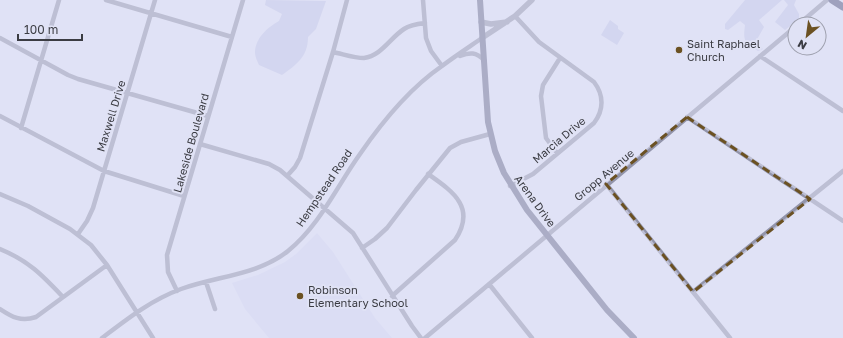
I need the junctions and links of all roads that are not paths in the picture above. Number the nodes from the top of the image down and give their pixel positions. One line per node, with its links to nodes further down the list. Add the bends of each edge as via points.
1 (58, 0): 26 (street)
2 (106, 0): 12 (street)
3 (155, 0): 12 (street, Maxwell Drive)
4 (243, 0): 19 (street, Lakeside Boulevard)
5 (347, 0): 22 (street)
6 (423, 0): 17 (street)
7 (480, 0): 16 (main road, Arena Drive)
8 (532, 0): 13 (street, Hempstead Road)
9 (827, 0): 14 (street)
10 (832, 0): 11 (main road)
11 (843, 7)
12 (151, 13): 19 (street); 29 (street, Maxwell Drive)
13 (515, 16): 15 (street, Hempstead Road); 25 (street, Marcia Drive, via 539,42)
14 (808, 16)
15 (509, 21): 16 (street, via 491,24); 21 (street, Hempstead Road)
16 (481, 22): 21 (main road, Arena Drive)
17 (425, 23): 22 (street, via 402,30 378,52 368,57 356,58); 28 (street, via 428,45)
18 (787, 34): 23 (street, Gropp Avenue)
19 (232, 37): 32 (street, Lakeside Boulevard)
20 (0, 38): 26 (street)
21 (482, 38): 24 (street, Hempstead Road); 27 (main road, Arena Drive)
22 (333, 52): 41 (street, via 300,158)
23 (760, 56): 30 (street); 33 (street, Gropp Avenue)
24 (455, 58): 27 (street, via 471,53); 28 (street, Hempstead Road)
25 (560, 58): 37 (street, via 544,85 541,96 546,138); 37 (street, Marcia Drive, via 594,82 600,91 602,101 600,113 594,122)
26 (41, 60): 29 (street, via 78,79); 34 (street)
27 (484, 60): 35 (main road, Arena Drive)
28 (442, 66): 47 (street, Hempstead Road, via 410,94 381,125)
29 (127, 93): 32 (street); 38 (street, Maxwell Drive)
30 (843, 112)
31 (0, 116): 34 (street)
32 (208, 116): 36 (street, Lakeside Boulevard)
33 (687, 117): 42 (street, Gropp Avenue); 46 (street)
34 (21, 128): 38 (street)
35 (490, 134): 40 (street, via 461,142 450,148); 43 (main road, Arena Drive)
36 (200, 144): 41 (street, via 269,164); 45 (street, Lakeside Boulevard)
37 (557, 153): 43 (street, Marcia Drive, via 533,174)
38 (104, 171): 45 (street); 49 (street, Maxwell Drive, via 90,214)
39 (843, 171): 46 (street)
40 (428, 174): 51 (street, via 387,228); 58 (street, via 457,198 463,222 455,240)
41 (287, 176): 47 (street)
42 (606, 184): 50 (street, Gropp Avenue); 57 (street)
43 (510, 186): 50 (main road, Arena Drive)
44 (0, 194): 49 (street, via 28,206)
45 (184, 196): 56 (street, Lakeside Boulevard, via 166,259 168,272)
46 (810, 199): 48 (street); 57 (street)
47 (324, 209): 51 (street, via 353,233); 54 (street, Hempstead Road, via 304,236 280,257 250,271)
48 (843, 221)
49 (78, 234): 53 (street)
50 (547, 235): 55 (street, Gropp Avenue); 68 (main road, Arena Drive, via 607,310)
51 (362, 248): 58 (street)
52 (0, 249): 59 (street, via 31,266)
53 (107, 265): 59 (street); 62 (street)
54 (206, 282): 56 (street, Hempstead Road); 61 (street)
55 (489, 284): 66 (street, Gropp Avenue); 67 (street)
56 (177, 291): 62 (street, Hempstead Road)
57 (693, 292): 69 (street)
58 (392, 296): 65 (street)
59 (63, 298): 60 (street, via 36,317 26,320 15,318)
60 (0, 309)
61 (215, 309)
62 (137, 312): 63 (street, Hempstead Road); 64 (street)
63 (102, 338)
64 (153, 338)
65 (422, 338)
66 (425, 338)
67 (532, 338)
68 (634, 338)
69 (730, 338)

